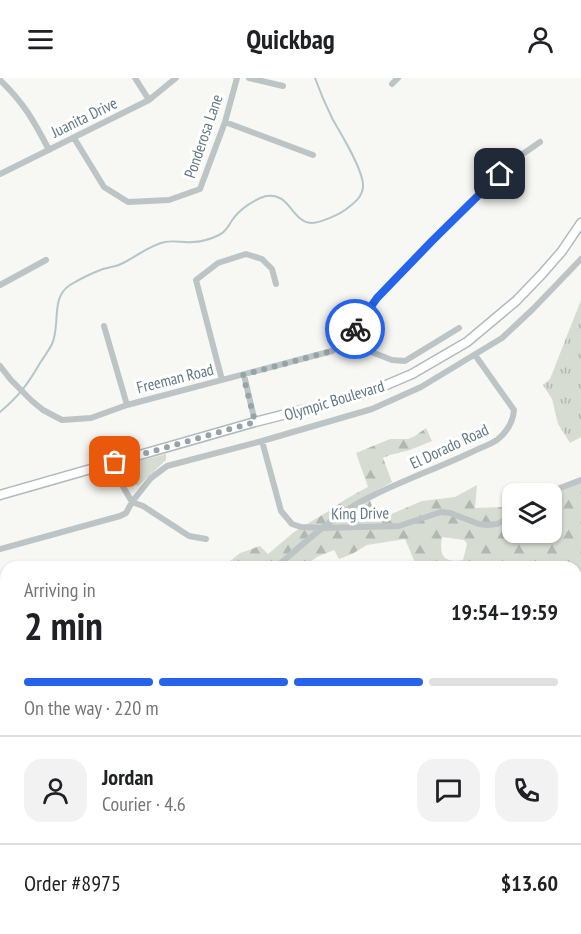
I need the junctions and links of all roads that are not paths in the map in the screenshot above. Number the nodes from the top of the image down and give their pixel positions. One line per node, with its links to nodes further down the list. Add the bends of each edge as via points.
1 (135, 78): 9 (street)
2 (176, 78): 9 (street, Juanita Drive)
3 (237, 78): 10 (street, Ponderosa Lane)
4 (249, 78): 8 (street)
5 (398, 78): 7 (street)
6 (0, 80): 13 (street, via 28,112)
7 (392, 84)
8 (283, 86)
9 (148, 100): 11 (street, Juanita Drive)
10 (225, 122): 11 (street, Ponderosa Lane, via 200,189 169,200 128,202 104,187); 14 (street)
11 (74, 138): 13 (street, Juanita Drive)
12 (540, 142): 23 (street, Freeman Road, via 517,158 432,241 377,298)
13 (49, 150): 15 (street, Juanita Drive)
14 (313, 155)
15 (0, 174)
16 (581, 223): 29 (main road, Olympic Boulevard, via 542,274 467,342 412,374 365,394)
17 (581, 259): 24 (street, via 502,338)
18 (46, 260): 20 (street)
19 (276, 284): 27 (street, via 272,269 262,259 246,254 218,263 196,280)
20 (0, 285)
21 (104, 326): 28 (street)
22 (459, 328): 23 (street, via 405,361 392,360)
23 (346, 342): 26 (street, Freeman Road, via 332,351)
24 (475, 355): 30 (street, via 421,387 372,409); 37 (street, El Dorado Road, via 514,410 509,428 497,440 374,495)
25 (0, 366): 28 (street, Freeman Road, via 32,401 62,420 91,418)
26 (243, 375): 27 (street, Freeman Road); 29 (street)
27 (222, 380): 28 (street, Freeman Road)
28 (126, 405)
29 (255, 422): 31 (main road, Olympic Boulevard)
30 (262, 441): 35 (street, via 167,466 151,478); 37 (street, King Drive, via 285,517 301,527)
31 (115, 462): 34 (main road, Olympic Boulevard); 35 (street)
32 (581, 480): 33 (street)
33 (562, 487)
34 (0, 495)
35 (132, 502): 38 (street, via 189,536); 39 (street, via 120,516)
36 (502, 522): 37 (street, King Drive, via 479,524 441,512 399,526)
37 (323, 528): 40 (street)
38 (206, 539)
39 (0, 549)
40 (283, 561)

